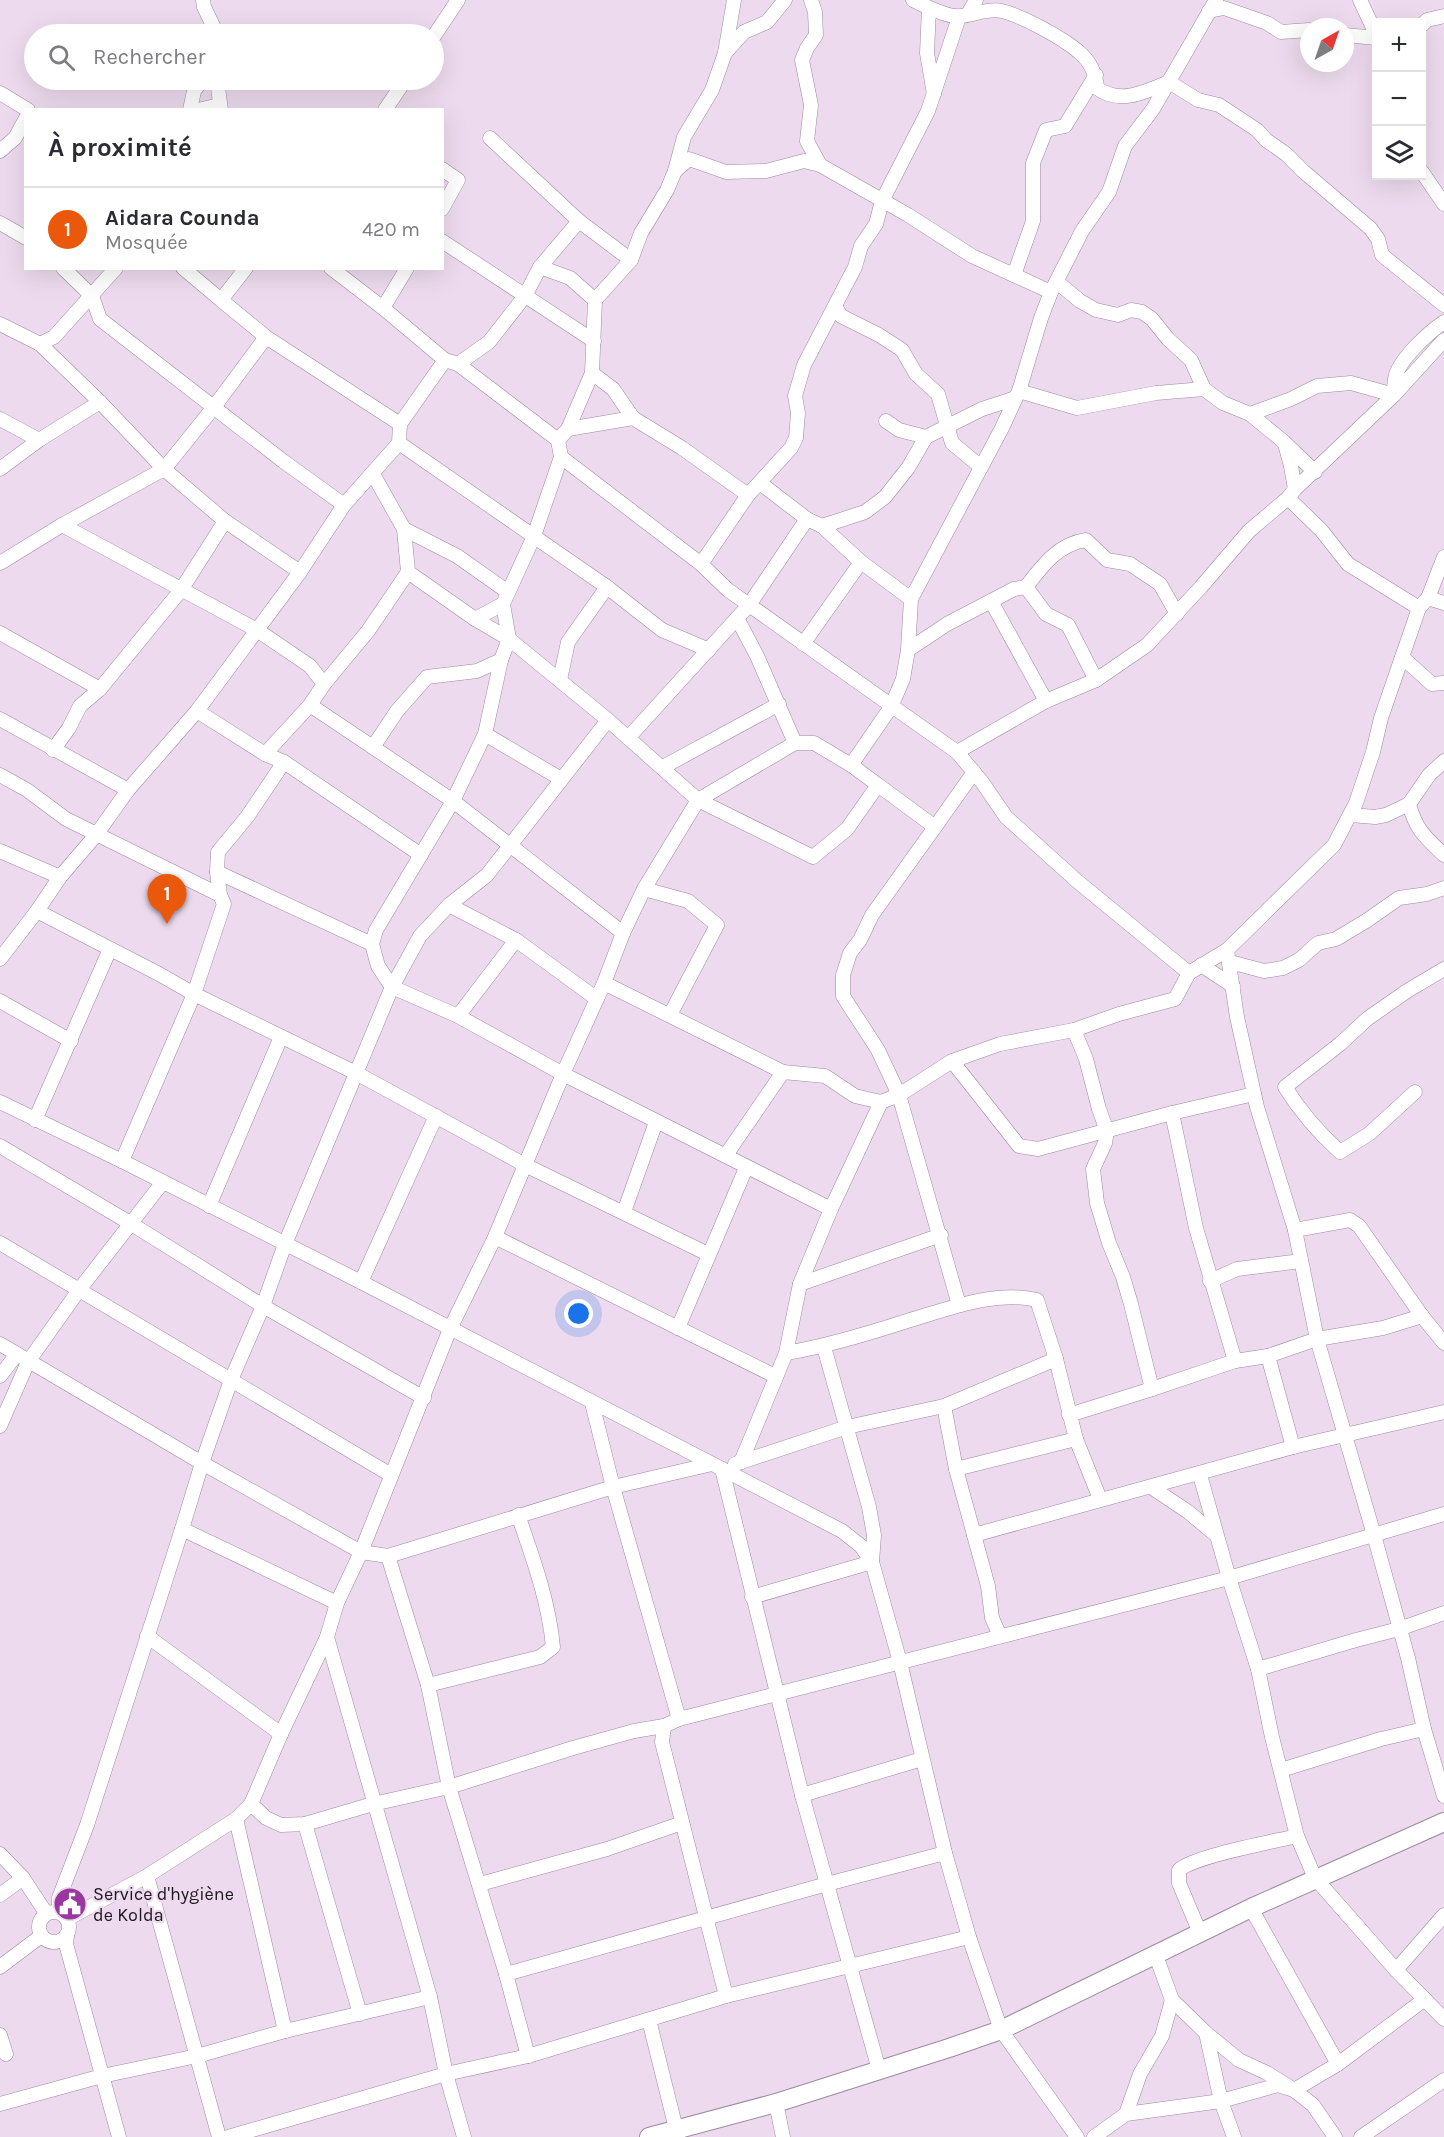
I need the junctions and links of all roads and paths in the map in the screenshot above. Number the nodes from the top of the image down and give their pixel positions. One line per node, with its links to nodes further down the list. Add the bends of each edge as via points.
1 (189, 0): 9 (street)
2 (458, 0): 16 (street)
3 (734, 0): 21 (street)
4 (785, 0): 21 (street, via 767,22 744,32)
5 (811, 0): 36 (street, via 816,35 802,60 811,105 807,141)
6 (913, 0): 11 (street)
7 (976, 0): 12 (street)
8 (1360, 0): 17 (street)
9 (204, 4): 15 (street)
10 (1213, 5): 18 (street, via 1267,23 1281,32); 23 (street)
11 (929, 8): 12 (street); 28 (street, via 927,52)
12 (964, 15): 22 (street, via 1001,11 1039,27 1080,53); 28 (street)
13 (1444, 16): 14 (street)
14 (1426, 21)
15 (213, 24)
16 (442, 24)
17 (1372, 24)
18 (1300, 31)
19 (1354, 36): 20 (street)
20 (1372, 38)
21 (725, 53): 38 (street, via 712,90 684,137)
22 (1096, 75): 23 (street, via 1097,88 1107,95 1142,93); 55 (street, via 1065,126 1046,130 1033,164 1033,221)
23 (1169, 82): 56 (street, via 1125,146 1109,192 1082,231); 61 (street, via 1198,100 1219,105 1257,130 1370,228 1382,255)
24 (195, 90): 31 (street)
25 (218, 90): 29 (street)
26 (398, 90): 32 (street)
27 (0, 93): 30 (street)
28 (934, 96): 40 (street)
29 (220, 107)
30 (25, 108)
31 (190, 108)
32 (386, 108)
33 (24, 122): 35 (street, via 15,138)
34 (490, 138): 43 (street)
35 (0, 151)
36 (820, 165): 38 (street, via 804,161 766,171 726,172 689,159); 40 (street)
37 (444, 170): 42 (street, via 458,180)
38 (675, 171): 47 (street, via 640,233)
39 (1426, 178): 41 (street)
40 (882, 201): 55 (street, via 972,256); 62 (street, via 876,224 861,246)
41 (1444, 204)
42 (444, 205)
43 (579, 221): 47 (street); 48 (street)
44 (0, 223): 45 (street)
45 (24, 235)
46 (444, 242): 58 (street)
47 (631, 260): 60 (street)
48 (540, 267): 58 (street); 60 (street, via 570,278)
49 (65, 270): 57 (street)
50 (114, 270): 57 (street)
51 (185, 270): 59 (street)
52 (244, 270): 59 (street)
53 (334, 270): 63 (street)
54 (406, 270): 63 (street)
55 (1014, 275): 56 (street)
56 (1054, 287): 72 (street, via 1096,310 1118,315 1131,310 1142,312 1191,360); 73 (street)
57 (92, 296): 69 (street, via 54,337); 76 (street, via 99,319)
58 (525, 296): 68 (street); 70 (street, via 489,342)
59 (221, 300): 66 (street)
60 (595, 300): 68 (street)
61 (1444, 305)
62 (835, 306): 82 (street, via 841,316 902,350 916,374 938,394); 95 (street, via 804,365 795,396 796,438)
63 (383, 308): 70 (street)
64 (1444, 322): 74 (street, via 1413,350 1396,374)
65 (0, 324): 69 (street)
66 (266, 337): 76 (street); 81 (street)
67 (1444, 340): 74 (street)
68 (594, 341): 71 (street)
69 (40, 344): 75 (street)
70 (451, 362): 81 (street); 86 (street)
71 (592, 373): 78 (street, via 613,389); 83 (street)
72 (1204, 389): 73 (street, via 1156,393 1077,408); 77 (street, via 1223,403)
73 (1016, 395): 82 (street); 90 (street)
74 (1394, 395): 77 (street, via 1352,383 1317,386); 93 (street)
75 (100, 402): 85 (street); 92 (street)
76 (214, 407): 92 (street); 98 (street)
77 (1250, 414): 87 (street)
78 (633, 418): 83 (street); 97 (street)
79 (0, 419): 85 (street)
80 (886, 421): 84 (street, via 899,430)
81 (400, 424): 88 (street)
82 (946, 425): 84 (street); 90 (street, via 952,443)
83 (568, 429): 86 (street)
84 (926, 437): 102 (street, via 885,497 865,512)
85 (39, 440): 91 (street)
86 (558, 440): 89 (street)
87 (1284, 442): 93 (street); 96 (street, via 1291,466)
88 (399, 443): 94 (street); 104 (street)
89 (561, 457): 104 (street); 108 (street)
90 (981, 467): 115 (street)
91 (0, 469)
92 (164, 469): 100 (street); 101 (street)
93 (1315, 472): 96 (street)
94 (373, 474): 98 (street); 103 (street)
95 (760, 483): 97 (street); 99 (street)
96 (1291, 493): 117 (street, via 1348,564); 120 (street, via 1249,531)
97 (748, 495): 108 (street)
98 (344, 506): 109 (street)
99 (807, 519): 102 (street); 119 (street)
100 (225, 521): 109 (street); 113 (street)
101 (62, 525): 106 (street); 113 (street)
102 (822, 526): 107 (street)
103 (404, 529): 110 (street); 114 (street, via 457,556)
104 (534, 536): 111 (street); 114 (street)
105 (1444, 557): 117 (street)
106 (0, 560)
107 (861, 562): 115 (street); 126 (street)
108 (701, 564): 119 (street)
109 (300, 572): 123 (street)
110 (408, 572): 122 (street); 134 (street, via 368,631)
111 (607, 587): 127 (street, via 662,630); 131 (street, via 568,642)
112 (1026, 587): 116 (street); 120 (street, via 1047,559 1074,542 1086,540 1107,560 1130,564 1160,584); 132 (street, via 1046,614 1068,625)
113 (181, 590): 123 (street); 135 (street)
114 (506, 598): 122 (street); 125 (street)
115 (911, 599): 128 (street)
116 (991, 601): 128 (street, via 946,624); 136 (street)
117 (1424, 603): 118 (street); 129 (street)
118 (1444, 603)
119 (749, 605): 121 (street); 126 (street)
120 (1177, 614): 132 (street, via 1147,645)
121 (737, 618): 127 (street); 137 (street)
122 (475, 619): 125 (street)
123 (257, 630): 134 (street, via 310,666); 140 (street)
124 (0, 633): 135 (street)
125 (509, 639): 130 (street); 131 (street)
126 (803, 644): 139 (street)
127 (709, 650): 144 (street)
128 (908, 650): 139 (street, via 903,679)
129 (1402, 657): 133 (street, via 1432,684); 162 (street)
130 (501, 660): 143 (street); 146 (street, via 477,671 427,677)
131 (560, 680): 142 (street)
132 (1096, 680): 136 (street)
133 (1444, 683)
134 (324, 684): 138 (street)
135 (100, 689): 147 (street, via 80,706)
136 (1046, 701): 148 (street)
137 (779, 704): 145 (street); 153 (street)
138 (310, 705): 146 (street); 149 (street)
139 (891, 707): 148 (street); 152 (street)
140 (197, 711): 149 (street); 158 (street)
141 (0, 720): 147 (street)
142 (608, 720): 144 (street); 156 (street)
143 (485, 734): 156 (street); 160 (street)
144 (628, 738): 153 (street)
145 (795, 743): 152 (street, via 814,743); 159 (street)
146 (373, 747): 160 (street)
147 (53, 750): 158 (street)
148 (957, 752): 154 (street)
149 (265, 754): 151 (street)
150 (1444, 761): 161 (street)
151 (284, 762): 167 (street); 169 (street, via 218,852)
152 (850, 765): 157 (street)
153 (663, 767): 159 (street)
154 (974, 772): 163 (street); 182 (street, via 1006,817 1077,880)
155 (0, 775): 164 (street)
156 (561, 779): 165 (street)
157 (878, 785): 159 (street, via 847,829 813,857); 163 (street)
158 (128, 790): 164 (street)
159 (698, 800): 172 (street)
160 (453, 801): 165 (street); 167 (street)
161 (1409, 804): 162 (street, via 1386,815); 168 (street, via 1422,834)
162 (1351, 815): 180 (street, via 1334,845)
163 (934, 827): 201 (street, via 872,915 850,953 843,975 843,996 878,1050)
164 (96, 835): 170 (street); 173 (street)
165 (509, 846): 174 (street, via 487,875); 176 (street)
166 (0, 851): 170 (street)
167 (421, 855): 178 (street, via 376,930)
168 (1444, 855)
169 (217, 872): 173 (street); 178 (street)
170 (60, 877): 175 (street)
171 (1444, 888): 180 (street, via 1400,898 1336,939 1318,943 1283,968 1264,971)
172 (644, 889): 176 (street); 191 (street, via 688,901 717,925)
173 (219, 896): 187 (street, via 224,904)
174 (449, 905): 177 (street); 186 (street, via 420,936)
175 (37, 911): 179 (street); 181 (street)
176 (623, 933): 184 (street)
177 (516, 940): 188 (street); 190 (street)
178 (372, 944): 186 (street, via 378,966)
179 (110, 949): 187 (street); 194 (street)
180 (1228, 956): 182 (street); 185 (street)
181 (0, 959)
182 (1195, 969): 185 (street); 192 (street, via 1175,999)
183 (1444, 969): 199 (street, via 1367,1019 1285,1087 1340,1152 1369,1134)
184 (604, 983): 188 (street); 191 (street)
185 (1233, 986): 200 (street)
186 (392, 987): 190 (street); 197 (street)
187 (194, 994): 193 (street); 211 (street)
188 (597, 999): 198 (street)
189 (0, 1001): 194 (street)
190 (458, 1016): 198 (street)
191 (670, 1016): 196 (street)
192 (1074, 1030): 195 (street, via 1000,1044); 208 (street)
193 (281, 1037): 197 (street); 215 (street)
194 (71, 1041): 206 (street)
195 (952, 1060): 201 (street); 208 (street, via 1018,1146 1038,1149)
196 (783, 1072): 203 (street, via 825,1076 855,1096); 210 (street)
197 (356, 1073): 205 (street); 223 (street)
198 (563, 1074): 207 (street); 212 (street)
199 (1415, 1092)
200 (1254, 1094): 204 (street); 219 (street)
201 (899, 1095): 203 (street); 220 (street)
202 (0, 1102): 206 (street)
203 (881, 1102): 216 (street)
204 (1172, 1113): 208 (street); 226 (street)
205 (436, 1116): 212 (street); 227 (street)
206 (36, 1120): 211 (street)
207 (656, 1122): 210 (street); 217 (street)
208 (1107, 1131): 247 (street, via 1093,1169 1097,1203 1131,1304)
209 (0, 1146): 218 (street)
210 (726, 1155): 213 (street)
211 (122, 1161): 214 (street)
212 (525, 1166): 217 (street); 221 (street)
213 (746, 1168): 216 (street); 224 (street)
214 (163, 1182): 215 (street); 218 (street)
215 (209, 1206): 223 (street)
216 (831, 1209): 228 (street)
217 (624, 1212): 224 (street)
218 (130, 1223): 229 (street); 231 (street)
219 (1295, 1230): 225 (street); 232 (street, via 1350,1220 1359,1226)
220 (941, 1236): 228 (street); 230 (street)
221 (495, 1237): 233 (street); 234 (street)
222 (0, 1243): 229 (street)
223 (285, 1244): 227 (street); 231 (street)
224 (708, 1254): 233 (street)
225 (1302, 1262): 226 (street, via 1237,1269); 235 (street)
226 (1210, 1281): 243 (street)
227 (361, 1282): 234 (street)
228 (800, 1284): 239 (street)
229 (79, 1290): 241 (street); 246 (street)
230 (960, 1305): 238 (street); 242 (street, via 1020,1296 1037,1300)
231 (263, 1306): 246 (street); 248 (street)
232 (1422, 1316): 235 (street, via 1383,1328); 236 (street)
233 (678, 1328): 245 (street)
234 (450, 1329): 248 (street); 249 (street)
235 (1317, 1339): 240 (street); 255 (street)
236 (1444, 1343)
237 (0, 1344): 241 (street)
238 (824, 1347): 239 (street); 254 (street)
239 (786, 1353): 245 (street)
240 (1268, 1356): 243 (street); 257 (street)
241 (23, 1358): 244 (street); 253 (street); 258 (street)
242 (1056, 1359): 250 (street); 252 (street)
243 (1235, 1361): 247 (street)
244 (0, 1376)
245 (775, 1376): 259 (street)
246 (231, 1380): 258 (street); 263 (street)
247 (1152, 1389): 252 (street)
248 (424, 1398): 263 (street)
249 (592, 1403): 260 (street); 264 (street)
250 (944, 1406): 254 (street); 261 (street)
251 (1444, 1412): 255 (street)
252 (1069, 1415): 256 (street)
253 (0, 1426)
254 (847, 1427): 259 (street); 275 (street, via 869,1507 874,1535)
255 (1345, 1437): 257 (street); 272 (street)
256 (1076, 1439): 261 (street); 266 (street)
257 (1293, 1448): 262 (street)
258 (202, 1462): 269 (street); 273 (street)
259 (741, 1462): 260 (street)
260 (717, 1466): 264 (street); 275 (street, via 842,1531 861,1546); 277 (street)
261 (956, 1469): 271 (street)
262 (1200, 1474): 265 (street); 270 (street)
263 (391, 1475): 273 (street)
264 (613, 1487): 268 (street); 288 (street)
265 (1150, 1487): 266 (street); 270 (street)
266 (1100, 1499): 271 (street)
267 (1444, 1514): 272 (street)
268 (518, 1515): 274 (street); 286 (street, via 551,1624 553,1647 540,1657)
269 (182, 1529): 278 (street); 281 (street)
270 (1215, 1534): 276 (street)
271 (974, 1535): 282 (street, via 992,1618)
272 (1374, 1535): 276 (street); 280 (street)
273 (361, 1552): 274 (street); 278 (street)
274 (388, 1556): 286 (street)
275 (872, 1562): 277 (street); 284 (street)
276 (1228, 1578): 282 (street); 285 (street)
277 (752, 1597): 287 (street)
278 (337, 1603): 283 (street)
279 (1444, 1613): 280 (street)
280 (1399, 1629): 285 (street); 290 (street)
281 (147, 1636): 292 (street); 315 (street, via 87,1825 59,1898)
282 (1000, 1636): 284 (street)
283 (327, 1638): 292 (street); 300 (street)
284 (900, 1662): 287 (street); 294 (street)
285 (1258, 1669): 295 (street)
286 (428, 1685): 296 (street)
287 (776, 1693): 288 (street); 297 (street)
288 (679, 1719): 289 (street)
289 (664, 1726): 291 (street); 293 (street)
290 (1424, 1729): 295 (street); 298 (street)
291 (634, 1731): 293 (street); 296 (street)
292 (281, 1734): 299 (street)
293 (662, 1742): 303 (street)
294 (922, 1759): 297 (street); 306 (street)
295 (1281, 1770): 305 (street)
296 (449, 1787): 300 (street); 311 (street)
297 (802, 1794): 312 (street)
298 (1444, 1796)
299 (251, 1804): 301 (street); 304 (street, via 281,1825)
300 (373, 1804): 304 (street); 328 (street)
301 (236, 1819): 308 (street); 335 (street)
302 (1444, 1822): 310 (main road)
303 (682, 1823): 311 (street, via 607,1849); 317 (street)
304 (305, 1824): 331 (street)
305 (1297, 1836): 310 (street); 318 (street, via 1204,1859 1179,1870 1179,1883)
306 (945, 1853): 312 (street); 321 (street)
307 (0, 1854): 309 (street)
308 (147, 1876): 315 (street); 339 (street)
309 (23, 1878): 313 (street); 315 (street)
310 (1315, 1878): 314 (main road); 325 (street)
311 (480, 1884): 326 (street)
312 (827, 1884): 317 (street); 323 (street)
313 (0, 1895)
314 (1251, 1908): 318 (main road); 341 (street)
315 (57, 1915): 319 (street, via 40,1919); 320 (street, via 69,1930)
316 (1444, 1915): 325 (street)
317 (705, 1918): 326 (street); 327 (street)
318 (1200, 1933): 322 (main road)
319 (41, 1936): 320 (street, via 54,1943); 324 (street)
320 (67, 1936): 344 (street)
321 (969, 1937): 323 (street); 334 (street)
322 (1155, 1953): 330 (street); 334 (main road)
323 (848, 1965): 327 (street); 342 (street)
324 (0, 1967)
325 (1396, 1970): 329 (street)
326 (506, 1974): 340 (street)
327 (726, 1996): 333 (street)
328 (430, 1997): 331 (street); 343 (street)
329 (1425, 1999): 332 (street); 341 (street)
330 (1172, 2000): 336 (street); 350 (street, via 1162,2036 1140,2074)
331 (360, 2014): 335 (street)
332 (1444, 2019)
333 (650, 2020): 340 (street); 351 (street)
334 (1001, 2030): 342 (main road); 358 (street)
335 (285, 2031): 339 (street)
336 (1206, 2033): 346 (street, via 1239,2060); 347 (street)
337 (0, 2035): 338 (street)
338 (6, 2054)
339 (197, 2056): 344 (street); 353 (street)
340 (528, 2056): 343 (street)
341 (1338, 2064): 346 (street)
342 (879, 2070): 348 (main road)
343 (446, 2074): 354 (street); 355 (street)
344 (102, 2076): 349 (street); 352 (street)
345 (1444, 2080): 362 (street)
346 (1294, 2090): 347 (street, via 1278,2085); 361 (street, via 1313,2105)
347 (1221, 2101): 350 (street); 360 (street)
348 (776, 2103): 351 (main road); 357 (street)
349 (0, 2104)
350 (1126, 2114): 359 (street)
351 (677, 2133): 356 (main road)
352 (119, 2137)
353 (219, 2137)
354 (228, 2137)
355 (464, 2137)
356 (649, 2137)
357 (783, 2137)
358 (1077, 2137)
359 (1094, 2137)
360 (1234, 2137)
361 (1335, 2137)
362 (1361, 2137)

